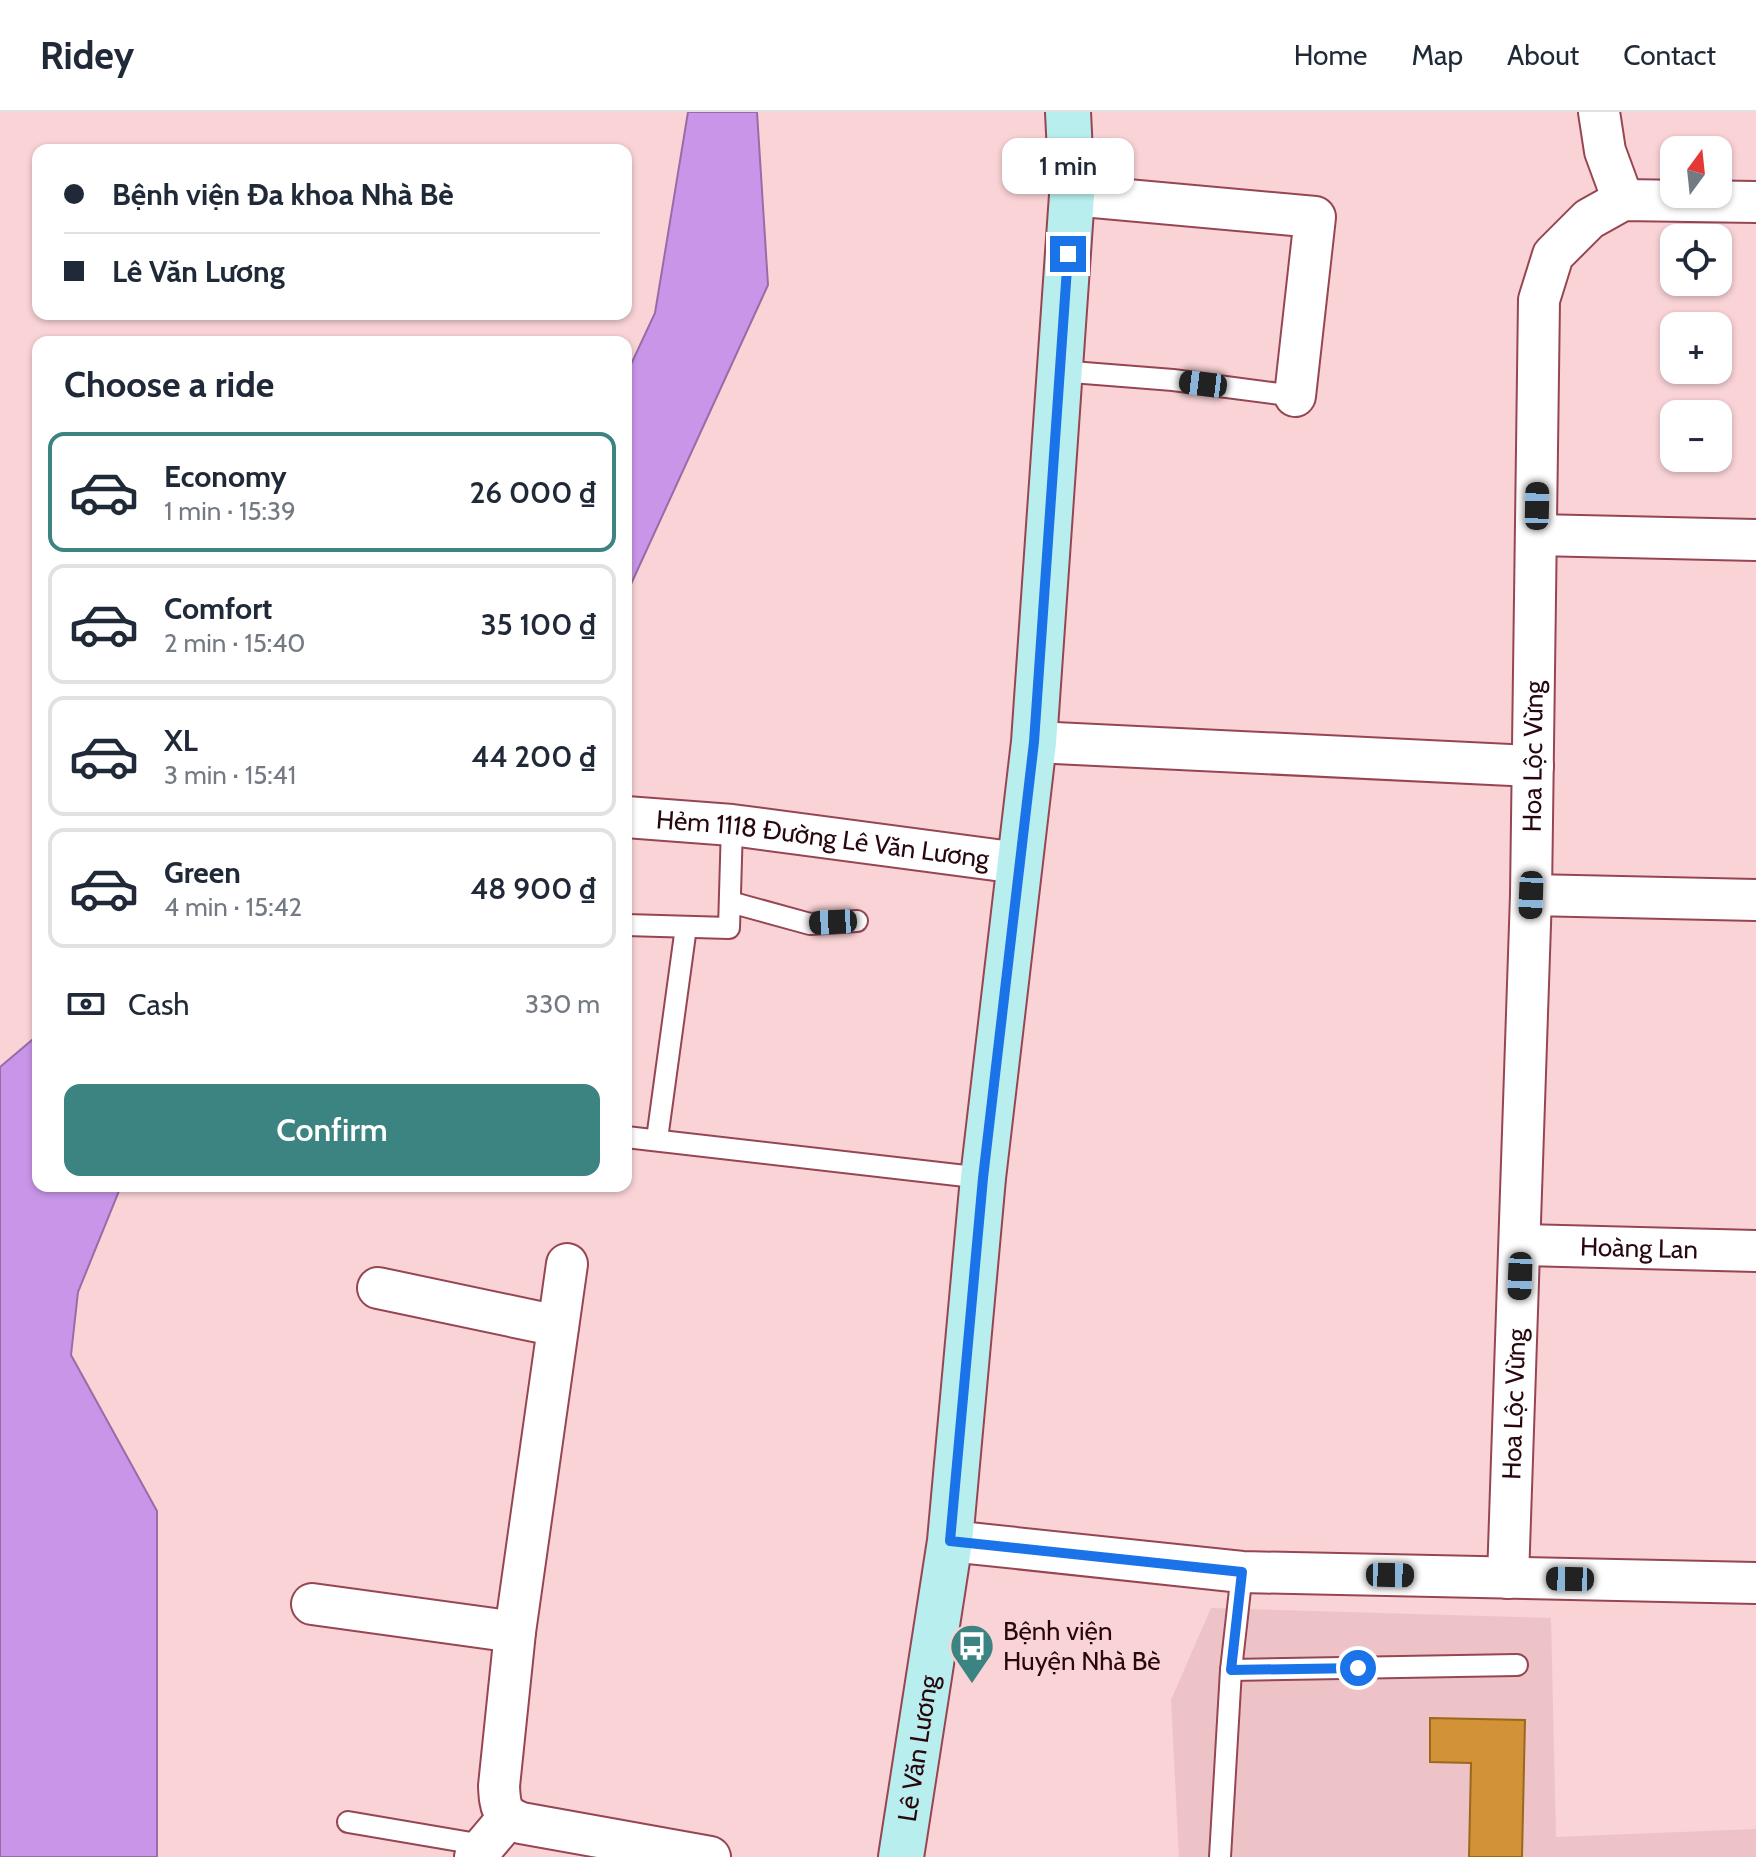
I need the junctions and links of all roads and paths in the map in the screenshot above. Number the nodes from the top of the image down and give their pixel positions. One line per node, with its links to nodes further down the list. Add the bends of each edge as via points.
1 (1068, 112): 3 (main road, Lê Văn Lương)
2 (1599, 112): 4 (street, via 1605,151)
3 (1072, 195): 6 (main road, Lê Văn Lương); 7 (street, via 1315,217)
4 (1623, 200): 5 (street); 8 (street, Hoa Lộc Vừng, via 1589,219 1553,255 1539,300)
5 (1756, 202)
6 (1059, 371): 7 (lane); 10 (main road, Lê Văn Lương)
7 (1295, 396)
8 (1536, 535): 9 (street); 11 (street, Hoa Lộc Vừng)
9 (1756, 540)
10 (1034, 742): 11 (street); 14 (main road, Lê Văn Lương)
11 (1533, 766): 15 (street, Hoa Lộc Vừng)
12 (632, 817): 13 (street, Hẻm 1118 Đường Lê Văn Lương)
13 (732, 825): 14 (street, Hẻm 1118 Đường Lê Văn Lương); 17 (lane)
14 (1018, 863): 23 (main road, Lê Văn Lương)
15 (1531, 895): 16 (street); 24 (street, Hoa Lộc Vừng)
16 (1756, 900)
17 (730, 902): 18 (lane, via 810,924); 20 (lane, via 729,928)
18 (857, 921)
19 (632, 925): 20 (lane)
20 (686, 927): 22 (lane)
21 (632, 1137): 22 (lane)
22 (657, 1139): 23 (lane)
23 (983, 1178): 29 (main road, Lê Văn Lương)
24 (1521, 1245): 25 (street, Hoàng Lan); 31 (street, Hoa Lộc Vừng)
25 (1756, 1251)
26 (567, 1264): 28 (street)
27 (378, 1288): 28 (street)
28 (558, 1326): 34 (street)
29 (950, 1541): 30 (street); 40 (main road, Lê Văn Lương)
30 (1242, 1572): 31 (street); 36 (lane)
31 (1508, 1578): 32 (street)
32 (1756, 1583)
33 (312, 1604): 34 (street)
34 (515, 1632): 38 (street, via 500,1805)
35 (1517, 1665): 36 (lane)
36 (1231, 1670): 41 (lane)
37 (348, 1822): 38 (lane)
38 (489, 1840): 39 (street, via 521,1823)
39 (710, 1857)
40 (901, 1857)
41 (1220, 1857)

